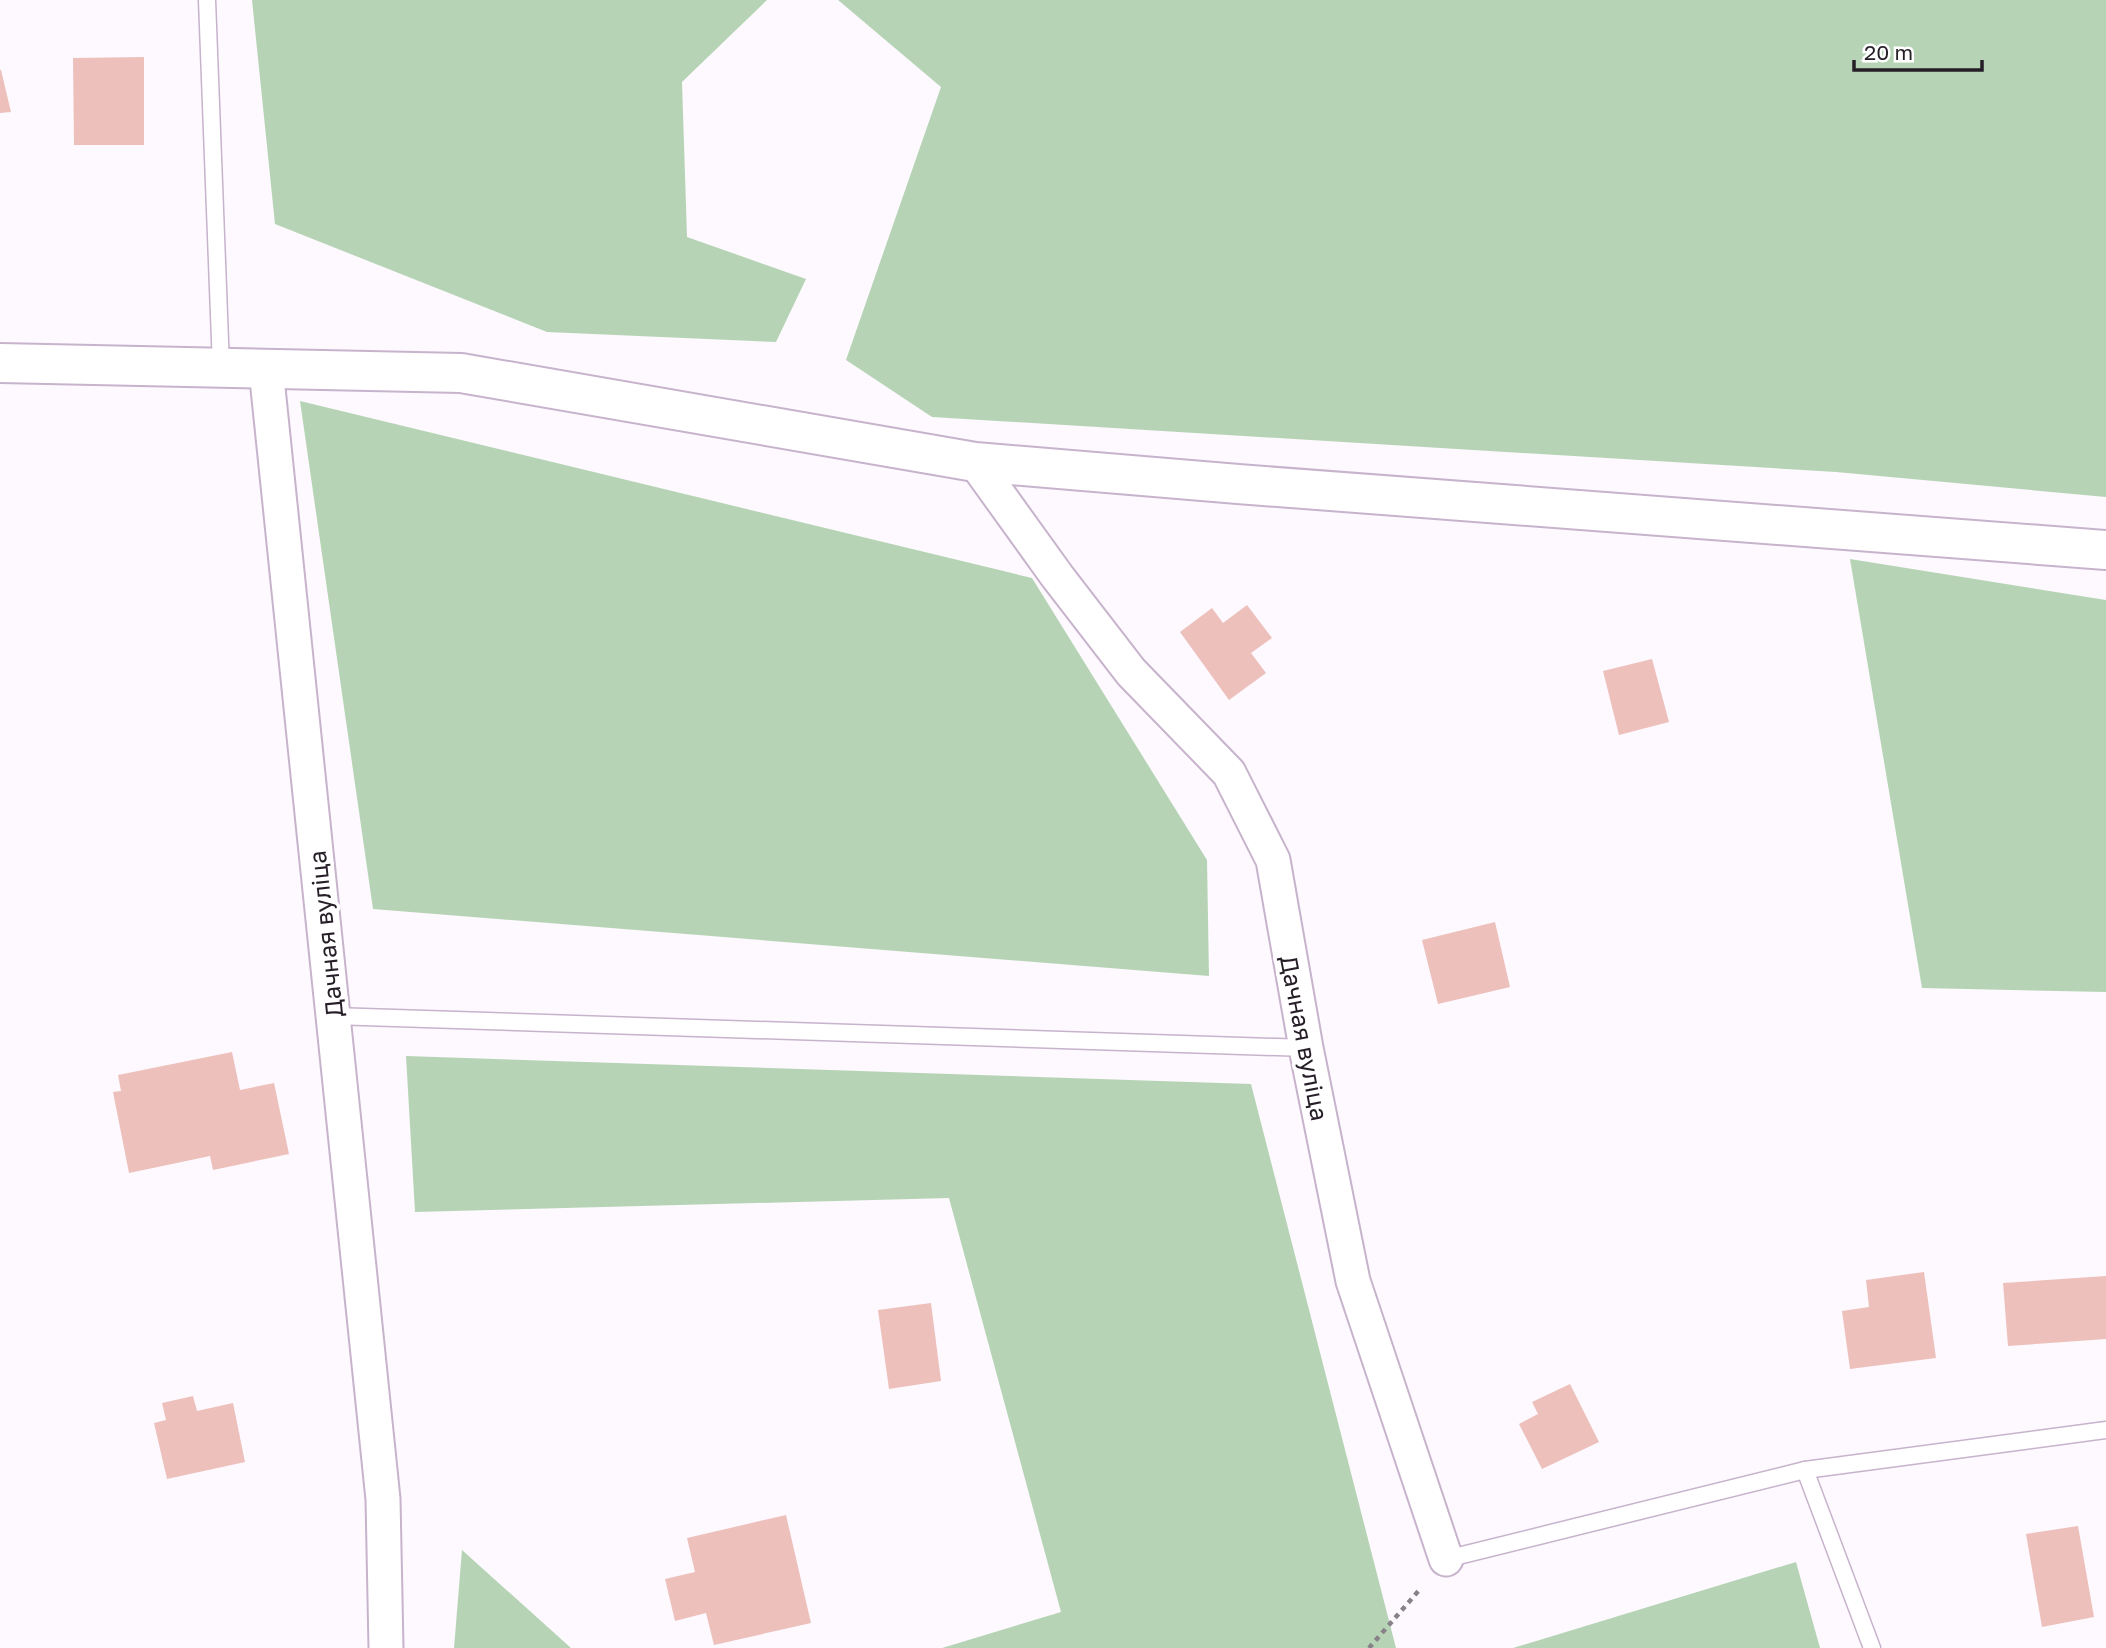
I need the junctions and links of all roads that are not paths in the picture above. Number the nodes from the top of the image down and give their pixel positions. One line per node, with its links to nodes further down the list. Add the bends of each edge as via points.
1 (207, 0): 3 (lane)
2 (0, 363): 3 (street)
3 (221, 367): 4 (street)
4 (266, 369): 5 (street, via 461,373); 7 (street, Дачная вуліца)
5 (975, 462): 6 (street); 8 (street, Дачная вуліца, via 1131,672 1229,773 1273,860)
6 (2106, 550)
7 (333, 1016): 8 (lane); 12 (street, Дачная вуліца, via 383,1499)
8 (1306, 1048): 11 (street, Дачная вуліца, via 1353,1281)
9 (2106, 1430): 10 (lane)
10 (1805, 1470): 11 (lane); 13 (lane)
11 (1446, 1559)
12 (386, 1648)
13 (1872, 1648)

